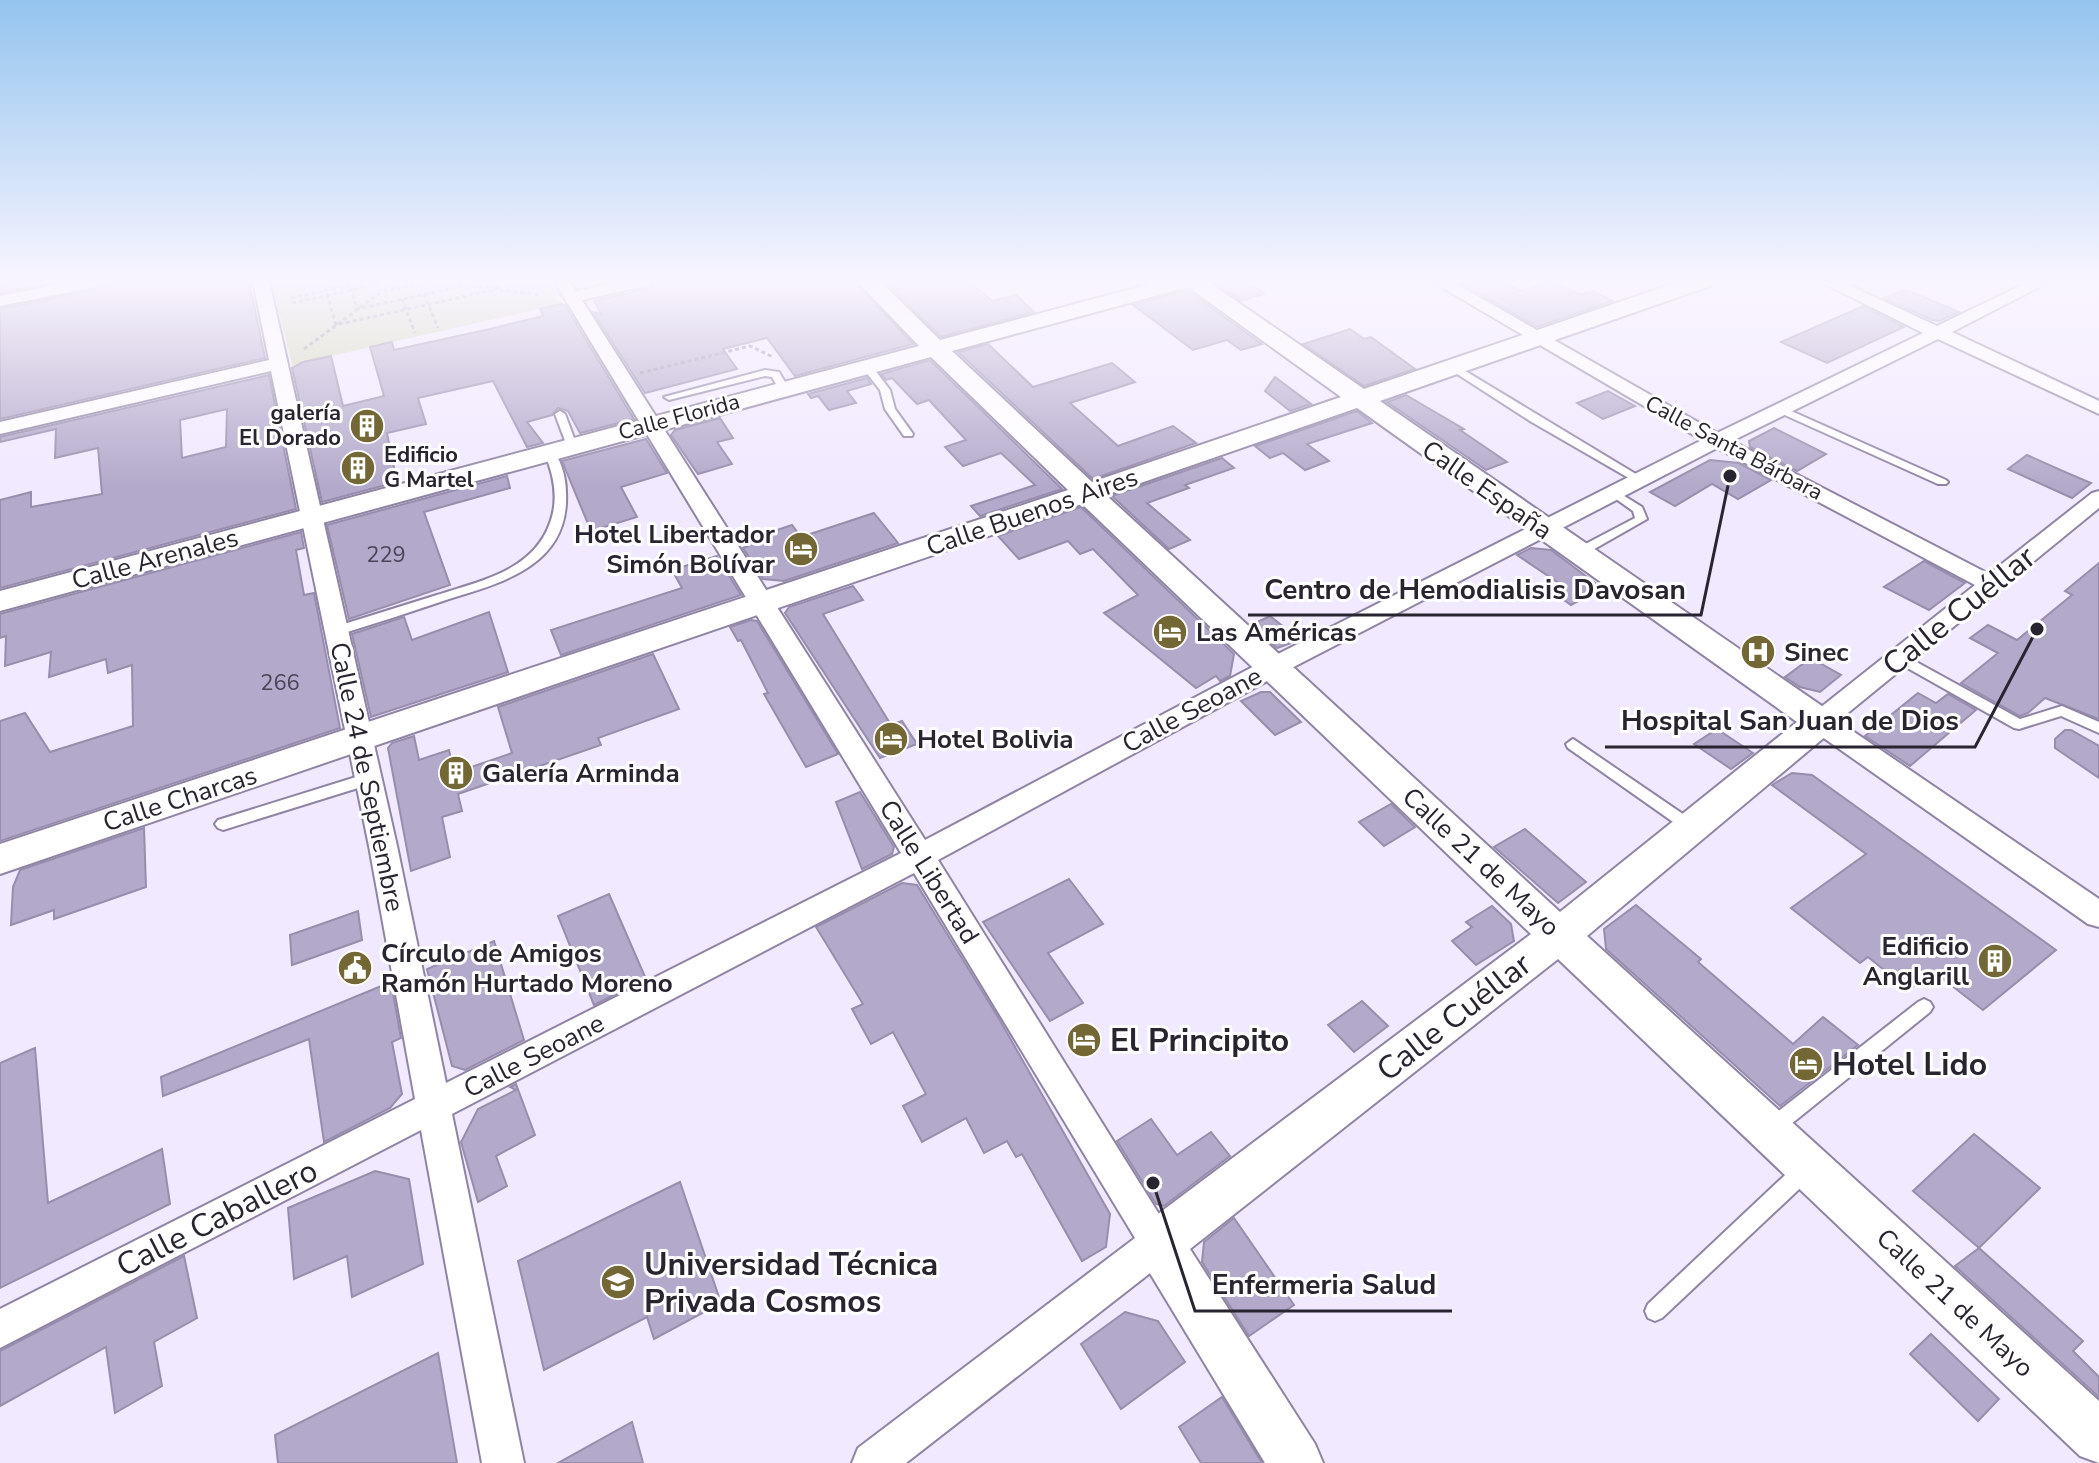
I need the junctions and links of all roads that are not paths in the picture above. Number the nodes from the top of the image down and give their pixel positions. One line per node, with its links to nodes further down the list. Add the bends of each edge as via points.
1 (274, 349): 10 (street, Calle 24 de Septiembre)
2 (599, 349): 19 (street, Calle Libertad)
3 (930, 349): 12 (street, Calle Florida)
4 (936, 349): 27 (street, Calle 21 de Mayo)
5 (1289, 349): 15 (street, Calle España)
6 (1502, 349): 11 (street, Calle Buenos Aires)
7 (1555, 349): 22 (street, Calle Santa Bárbara)
8 (1902, 349): 17 (street, Calle Seoane)
9 (1974, 349): 16 (street)
10 (277, 364): 20 (street); 29 (street, Calle 24 de Septiembre)
11 (1452, 366): 15 (street, Calle Buenos Aires); 24 (lane)
12 (867, 367): 13 (street, Calle Florida); 21 (lane)
13 (784, 389): 14 (lane, via 775,374 765,373); 19 (street, Calle Florida)
14 (669, 397)
15 (1357, 398): 27 (street, Calle Buenos Aires); 30 (street, Calle España)
16 (2099, 408)
17 (1780, 409): 22 (street, Calle Seoane); 25 (lane)
18 (560, 414): 23 (lane)
19 (651, 424): 23 (street, Calle Florida); 34 (street, Calle Libertad)
20 (0, 428)
21 (908, 434)
22 (1716, 440): 24 (street, Calle Seoane); 32 (street, Calle Santa Bárbara)
23 (560, 449): 29 (street, Calle Florida); 35 (lane, via 562,500 555,531 541,554 498,580)
24 (1638, 479): 26 (street, Calle Seoane)
25 (1942, 482)
26 (1613, 492): 30 (street, Calle Seoane); 31 (lane, via 1638,509 1641,519)
27 (1088, 493): 34 (street, Calle Buenos Aires); 37 (street, Calle 21 de Mayo)
28 (2099, 497): 32 (street, Calle Cuéllar)
29 (311, 516): 33 (street, Calle Arenales); 35 (street, Calle 24 de Septiembre)
30 (1543, 529): 31 (street, Calle España); 37 (street, Calle Seoane)
31 (1578, 553): 38 (street, Calle España)
32 (1992, 585): 36 (street, Calle Cuéllar)
33 (0, 601)
34 (762, 603): 40 (street, Calle Buenos Aires); 45 (street, Calle Libertad)
35 (336, 631): 40 (street, Calle 24 de Septiembre)
36 (1900, 658): 38 (street, Calle Cuéllar); 39 (lane, via 2019,724 2062,711)
37 (1271, 668): 45 (street, Calle Seoane); 48 (street, Calle 21 de Mayo)
38 (1820, 722): 44 (street, Calle Cuéllar); 47 (street, Calle España)
39 (2099, 728)
40 (360, 739): 42 (street, Calle 24 de Septiembre); 46 (street, Calle Charcas)
41 (1573, 744): 44 (lane)
42 (369, 779): 43 (lane); 50 (street, Calle 24 de Septiembre)
43 (223, 824)
44 (1692, 827): 48 (street, Calle Cuéllar)
45 (919, 857): 50 (street, Calle Seoane); 53 (street, Calle Libertad)
46 (0, 859)
47 (2099, 915)
48 (1560, 935): 51 (street, Calle 21 de Mayo); 53 (street, Calle Cuéllar)
49 (1924, 1007): 51 (lane)
50 (434, 1107): 55 (street, Calle Caballero); 57 (street, Calle 24 de Septiembre)
51 (1770, 1130): 52 (street, Calle 21 de Mayo)
52 (1809, 1166): 54 (lane); 56 (street, Calle 21 de Mayo)
53 (1159, 1243): 58 (street, Calle Cuéllar); 59 (street, Calle Libertad)
54 (1655, 1311)
55 (0, 1329)
56 (2099, 1437)
57 (503, 1463)
58 (873, 1463)
59 (1296, 1463)

